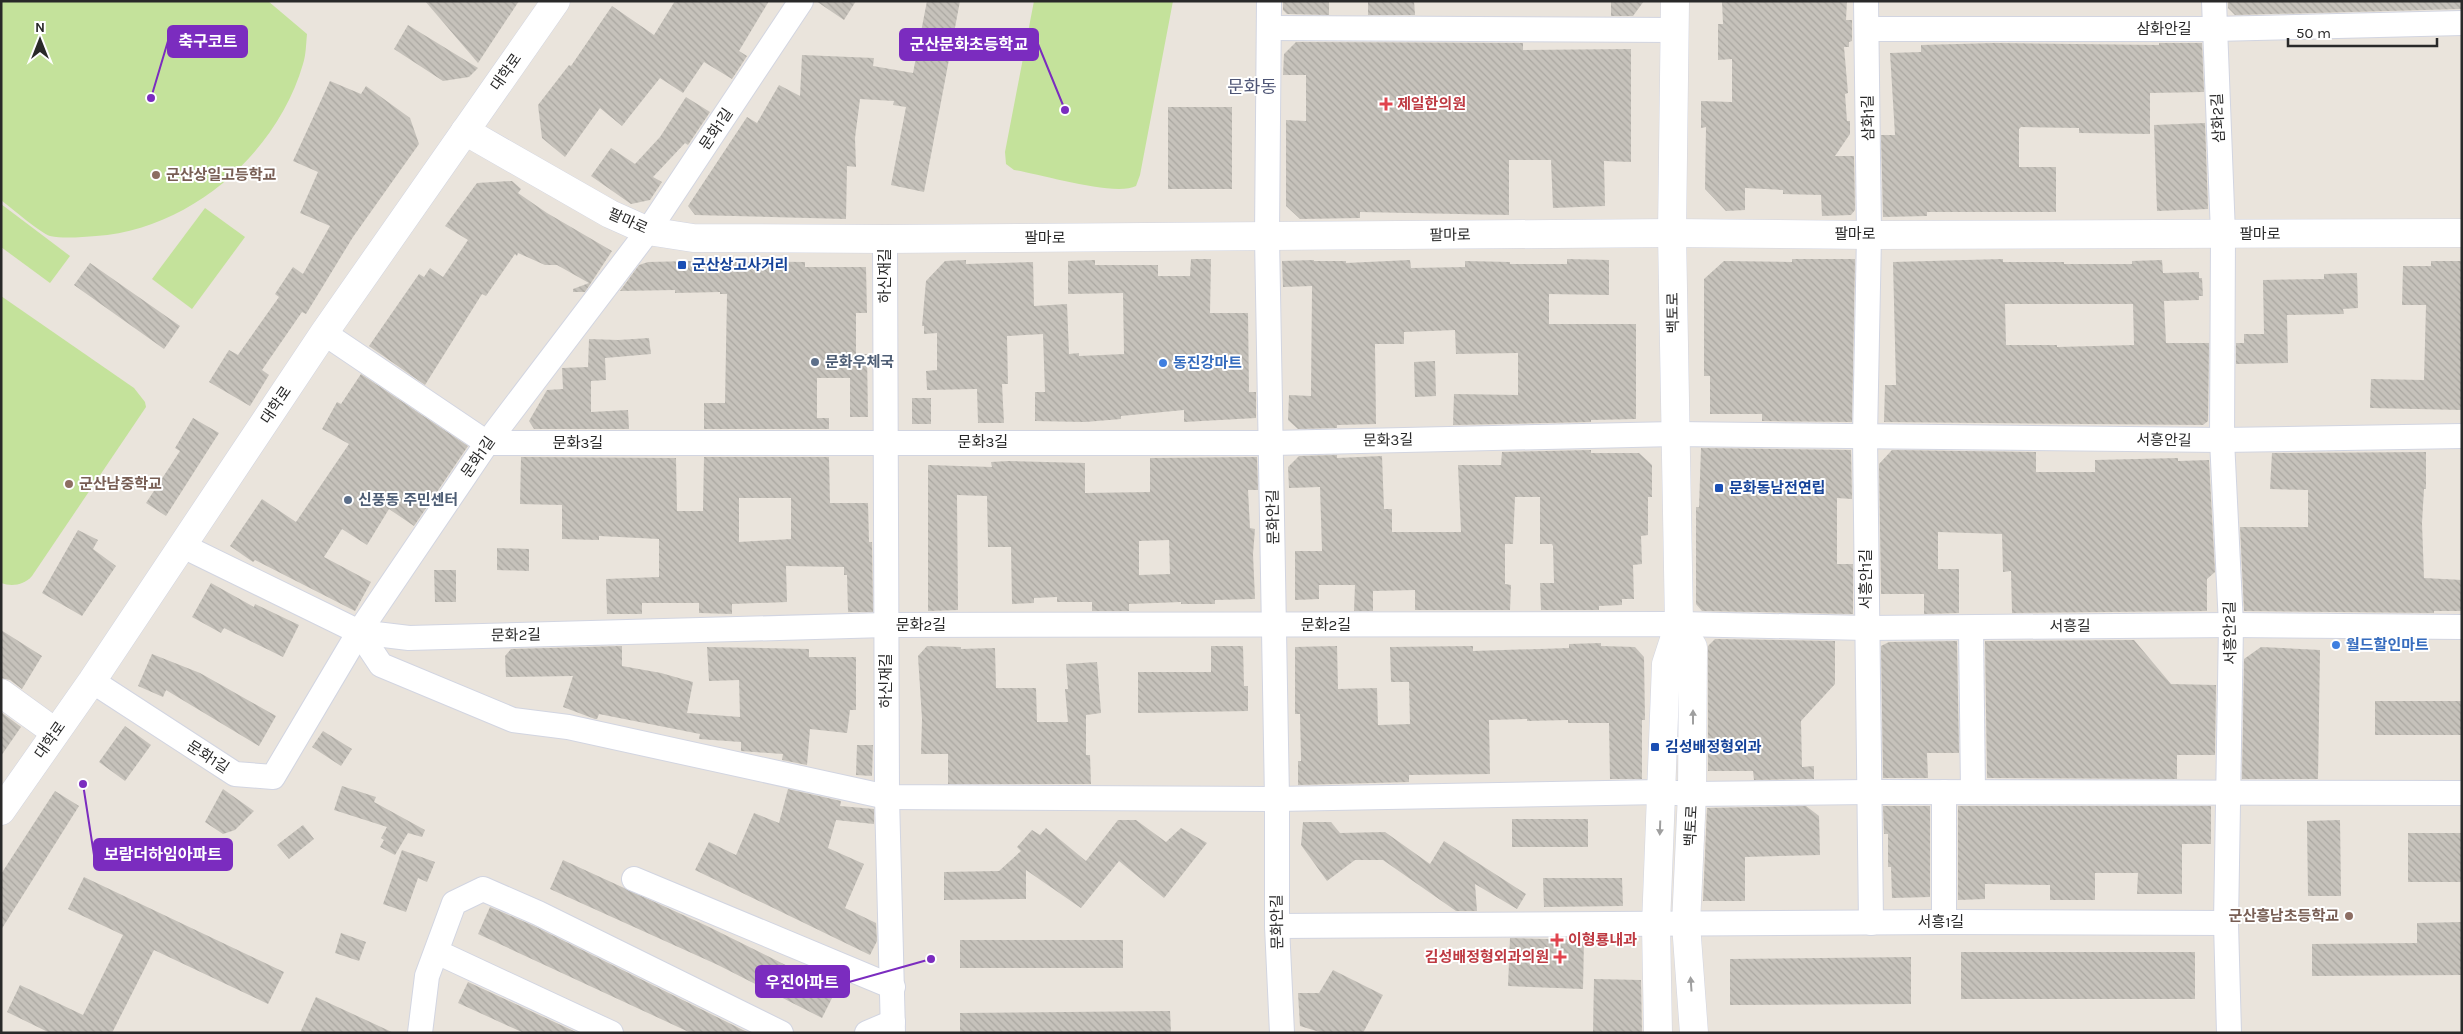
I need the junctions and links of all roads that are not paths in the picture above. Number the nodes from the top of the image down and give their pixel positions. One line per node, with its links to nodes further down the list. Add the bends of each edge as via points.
1 (556, 1): 12 (street, 대학로)
2 (801, 1): 13 (street, 문화1길)
3 (1269, 1): 8 (street, 문화안길)
4 (1675, 1): 10 (street, 백토로)
5 (1866, 1): 11 (street, 삼화1길)
6 (2214, 1): 9 (street, 삼화2길)
7 (2462, 23): 9 (street, 삼화안길)
8 (1270, 28): 10 (street); 18 (street, 문화안길)
9 (2214, 29): 11 (street, 삼화안길); 16 (street, 삼화2길)
10 (1676, 30): 14 (street, 백토로)
11 (1867, 30): 17 (street, 삼화1길)
12 (465, 131): 13 (street, 팔마로, via 610,214); 20 (street, 대학로)
13 (648, 231): 19 (street, 팔마로, via 693,238); 26 (street, 문화1길)
14 (1672, 233): 17 (street, 팔마로); 18 (street, 팔마로); 21 (street, 백토로)
15 (2462, 233): 16 (street, 팔마로)
16 (2223, 234): 17 (street, 팔마로); 24 (street, 서흥안2길)
17 (1869, 235): 23 (street, 서흥안1길)
18 (1267, 237): 19 (street, 팔마로); 27 (street, 문화안길)
19 (885, 239): 25 (street, 하신재길)
20 (324, 333): 26 (street); 28 (street, 대학로)
21 (1676, 434): 23 (street, 문화3길); 27 (street, 문화3길); 29 (street, 백토로)
22 (2462, 436): 24 (street, 서흥안길)
23 (1865, 437): 24 (street, 서흥안길); 34 (street, 서흥안1길)
24 (2222, 440): 32 (street, 서흥안2길)
25 (886, 442): 26 (street, 문화3길); 27 (street, 문화3길); 30 (street, 하신재길)
26 (487, 443): 36 (street, 문화1길)
27 (1272, 443): 31 (street, 문화안길)
28 (182, 546): 36 (street, 문화2길); 37 (street, 대학로)
29 (1679, 624): 31 (street, 문화2길); 34 (street, 서흥길); 40 (street, 백토로, via 1666,664); 45 (street, 백토로, one-way to 29, via 1693,647)
30 (886, 625): 31 (street, 문화2길); 36 (street, 문화2길, via 409,638); 47 (street, 하신재길)
31 (1274, 625): 48 (street, 문화안길)
32 (2232, 625): 33 (street, 서흥길); 35 (street, 서흥길); 46 (street, 서흥안2길)
33 (2462, 627)
34 (1867, 628): 35 (street, 서흥길); 41 (street, 서흥안1길)
35 (1971, 628): 43 (street)
36 (360, 632): 37 (street, 문화1길, via 273,776 235,774); 47 (street, via 381,665 513,720 568,727)
37 (92, 681): 39 (street, 대학로)
38 (1, 692): 39 (street)
39 (55, 732): 49 (street, 대학로)
40 (1661, 792): 45 (street); 48 (street); 55 (street, 백토로, one-way to 55)
41 (1869, 792): 42 (street); 45 (street); 53 (street, 서흥안1길)
42 (1944, 792): 43 (street); 51 (street)
43 (1973, 792): 46 (street)
44 (2462, 793): 46 (street)
45 (1692, 794): 54 (street, 백토로)
46 (2229, 794): 52 (street, 서흥안2길)
47 (887, 797): 48 (street); 58 (street, 하신재길)
48 (1277, 799): 56 (street, 문화안길)
49 (1, 811)
50 (634, 879): 58 (street)
51 (1944, 922): 52 (street, 서흥1길); 53 (street, 서흥1길)
52 (2226, 922): 67 (street, 서흥안2길)
53 (1871, 923): 54 (street, 서흥1길)
54 (1686, 924): 55 (street, 서흥1길); 66 (street, 백토로, one-way to 54)
55 (1656, 925): 56 (street, 서흥1길); 65 (street, 백토로)
56 (1276, 926): 64 (street, 문화안길)
57 (436, 952): 60 (street, via 427,976); 61 (street); 62 (street, via 454,903 484,888)
58 (893, 987): 59 (street, 하신재길)
59 (893, 1027): 63 (street)
60 (420, 1033)
61 (611, 1033)
62 (781, 1033)
63 (867, 1033)
64 (1282, 1033)
65 (1658, 1033)
66 (1694, 1033)
67 (2229, 1033)

